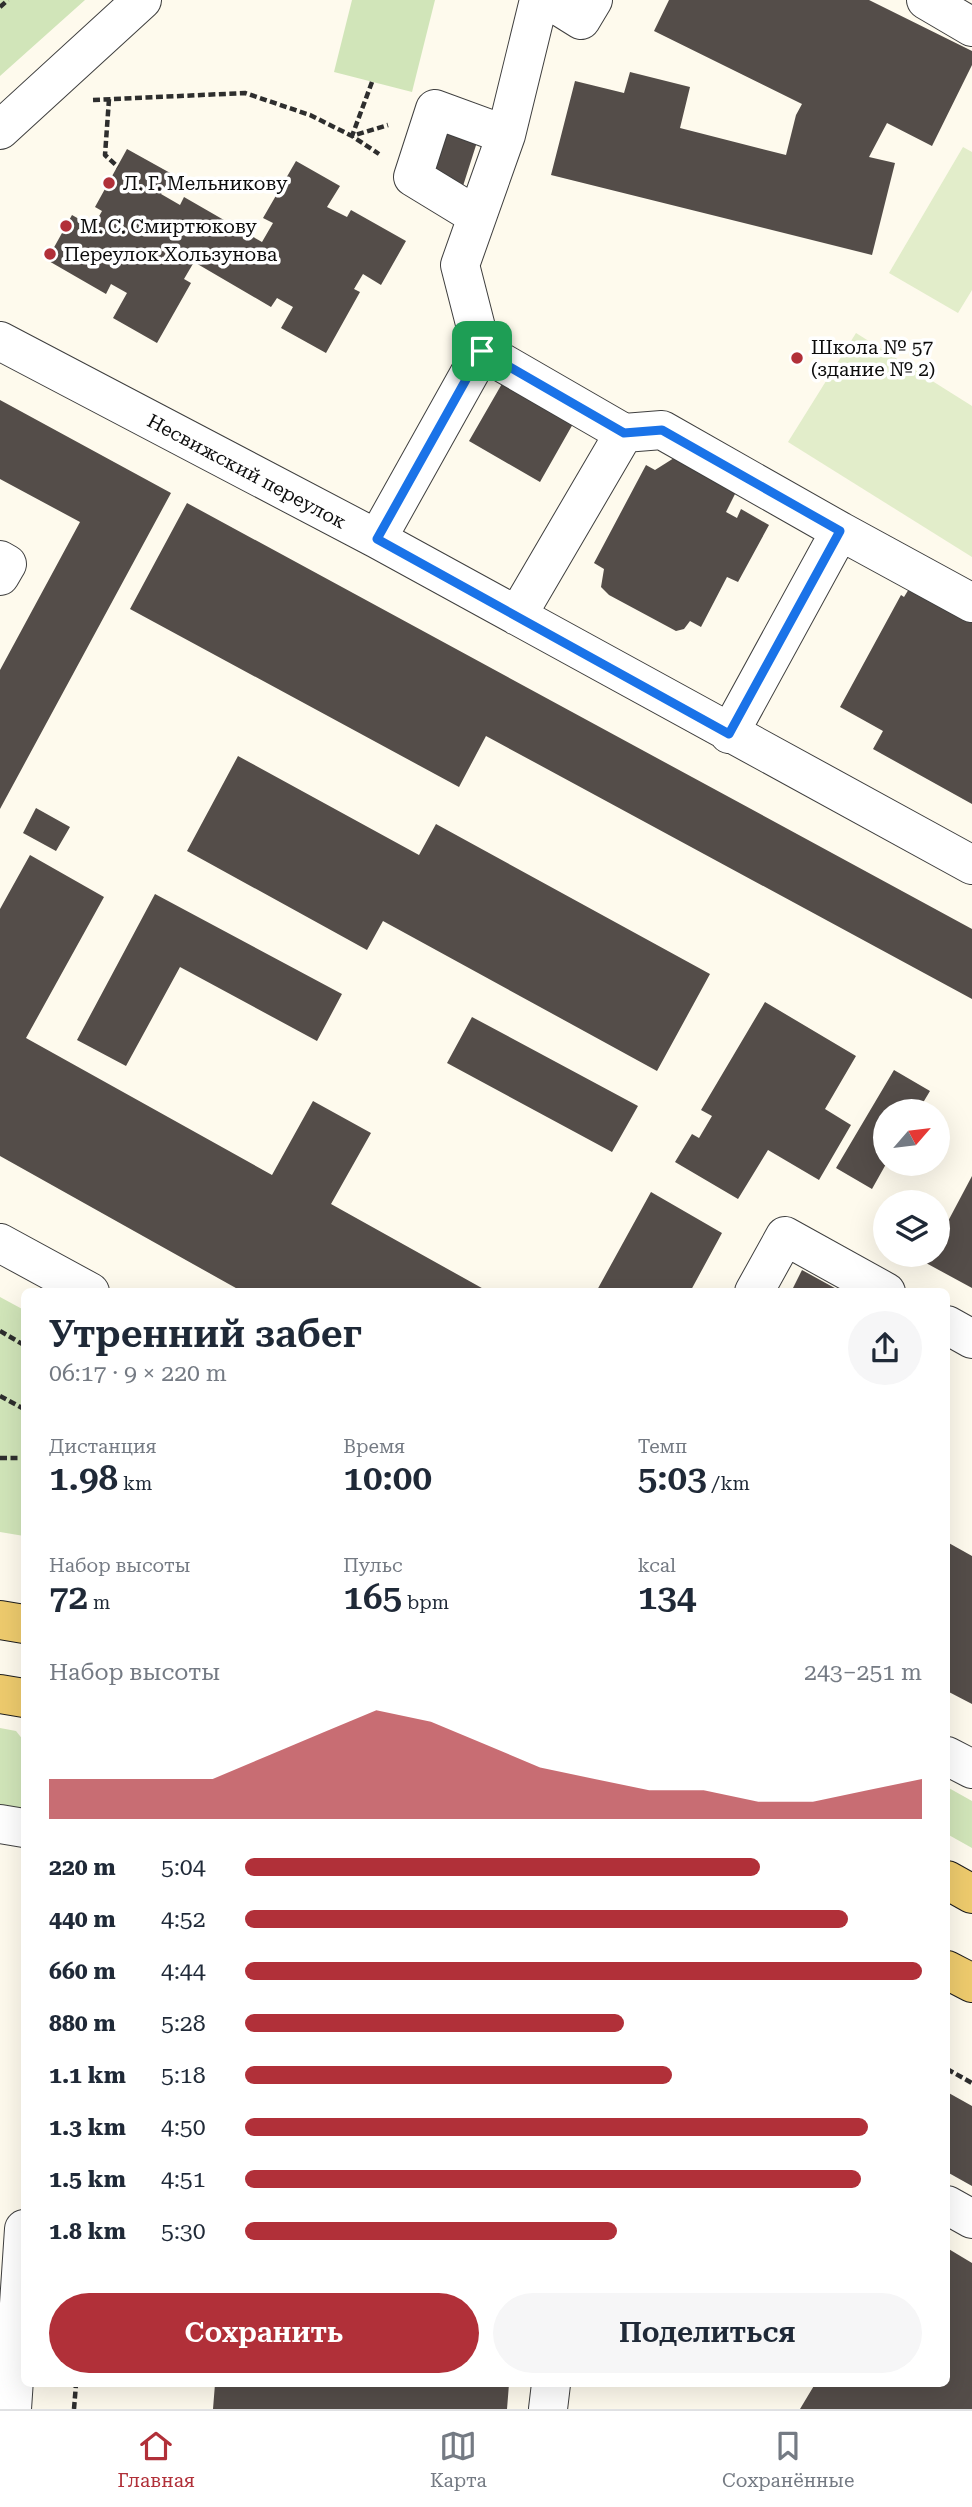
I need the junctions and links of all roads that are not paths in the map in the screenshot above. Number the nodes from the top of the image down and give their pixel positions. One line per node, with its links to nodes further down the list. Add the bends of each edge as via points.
1 (142, 0): 7 (street)
2 (539, 0): 8 (street)
3 (549, 0): 4 (street, via 581,20)
4 (593, 0)
5 (926, 0): 6 (street)
6 (972, 27)
7 (0, 130)
8 (506, 135): 9 (street); 9 (street, via 435,109 413,177)
9 (477, 216): 11 (street, via 460,265)
10 (0, 341): 14 (street, Несвижский переулок)
11 (482, 351): 12 (street); 14 (street)
12 (624, 433): 13 (street, via 662,430); 18 (street)
13 (840, 531): 17 (street); 19 (street)
14 (377, 539): 18 (street, Несвижский переулок)
15 (0, 560): 16 (street, via 7,564)
16 (0, 576)
17 (972, 603)
18 (516, 616): 19 (street, Несвижский переулок)
19 (729, 734): 20 (street, Несвижский переулок)
20 (972, 865)
21 (0, 1243): 22 (street)
22 (83, 1288)
23 (756, 1288): 24 (street, via 785,1236)
24 (879, 1288)
25 (950, 1327): 26 (street)
26 (972, 1339)
27 (0, 1620): 28 (main road)
28 (21, 1624)
29 (0, 1693): 30 (main road)
30 (21, 1697)
31 (950, 1758): 32 (street)
32 (972, 1769)
33 (0, 1824): 34 (street)
34 (21, 1828)
35 (950, 1882): 36 (main road)
36 (972, 1894)
37 (950, 1972): 38 (main road)
38 (972, 1983)
39 (950, 2207): 40 (street)
40 (972, 2219)
41 (21, 2274): 43 (street)
42 (551, 2387): 44 (street)
43 (12, 2409)
44 (548, 2409)

